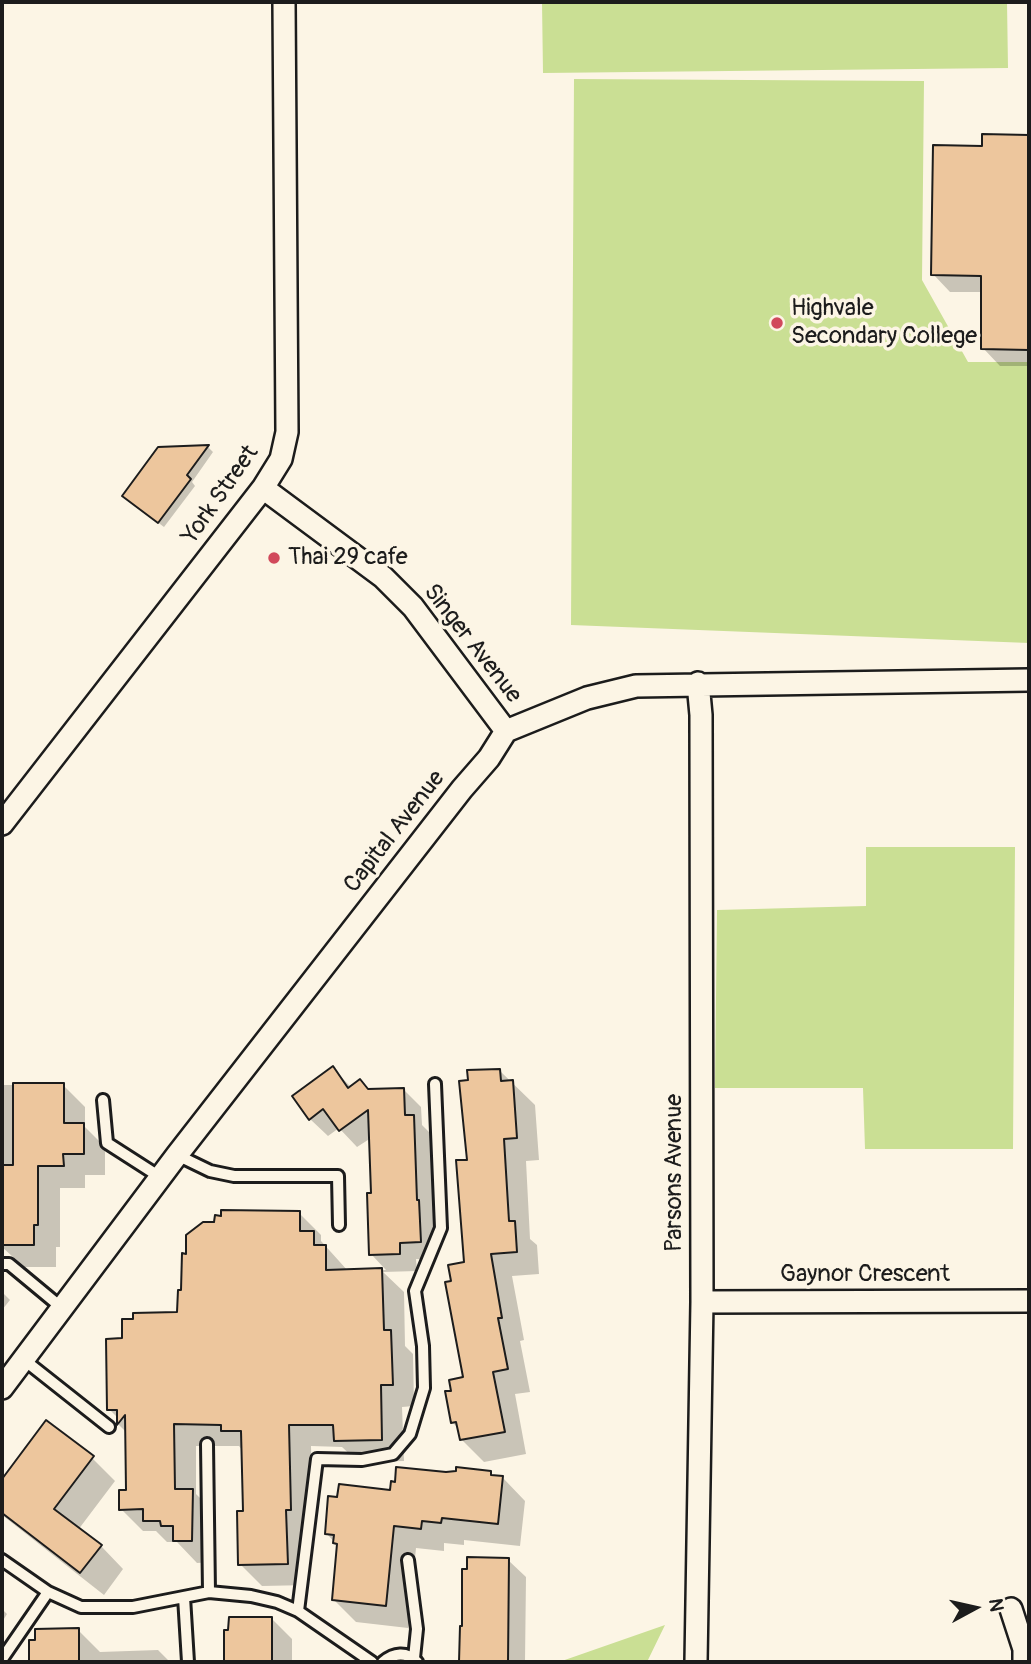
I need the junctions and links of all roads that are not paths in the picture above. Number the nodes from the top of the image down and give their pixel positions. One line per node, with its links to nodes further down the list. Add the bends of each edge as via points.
1 (284, 2): 2 (street, York Street, via 287,432 281,458)
2 (263, 488): 5 (street, Singer Avenue, via 383,577 413,607); 6 (street, York Street)
3 (1029, 680): 4 (street)
4 (698, 683): 5 (street, via 636,686 587,698); 14 (street, Parsons Avenue)
5 (506, 731): 9 (street, Capital Avenue)
6 (2, 824)
7 (435, 1084): 26 (lane, via 441,1228 415,1291 424,1388 410,1434 393,1454 362,1460 317,1459)
8 (103, 1100): 10 (lane, via 107,1143)
9 (177, 1155): 10 (street, Capital Avenue); 11 (lane, via 210,1171 234,1176 338,1176)
10 (160, 1177): 15 (street, Capital Avenue)
11 (339, 1225)
12 (2, 1265): 15 (lane, via 9,1264)
13 (1029, 1301): 14 (street, Gaynor Crescent)
14 (702, 1302): 32 (street, Parsons Avenue)
15 (62, 1308): 16 (street, Capital Avenue)
16 (23, 1359): 17 (street, Capital Avenue); 18 (lane)
17 (2, 1388)
18 (108, 1427)
19 (208, 1444): 23 (lane)
20 (2, 1560): 22 (lane)
21 (408, 1560): 28 (lane, via 418,1629)
22 (48, 1592): 24 (lane, via 81,1607 133,1606); 27 (lane)
23 (209, 1592): 24 (lane); 26 (lane, via 251,1596)
24 (184, 1597): 29 (lane)
25 (1011, 1609): 33 (street)
26 (299, 1611): 30 (lane)
27 (2, 1659)
28 (415, 1660): 31 (lane, via 400,1654)
29 (188, 1662)
30 (372, 1662)
31 (383, 1662)
32 (696, 1662)
33 (1024, 1662)

